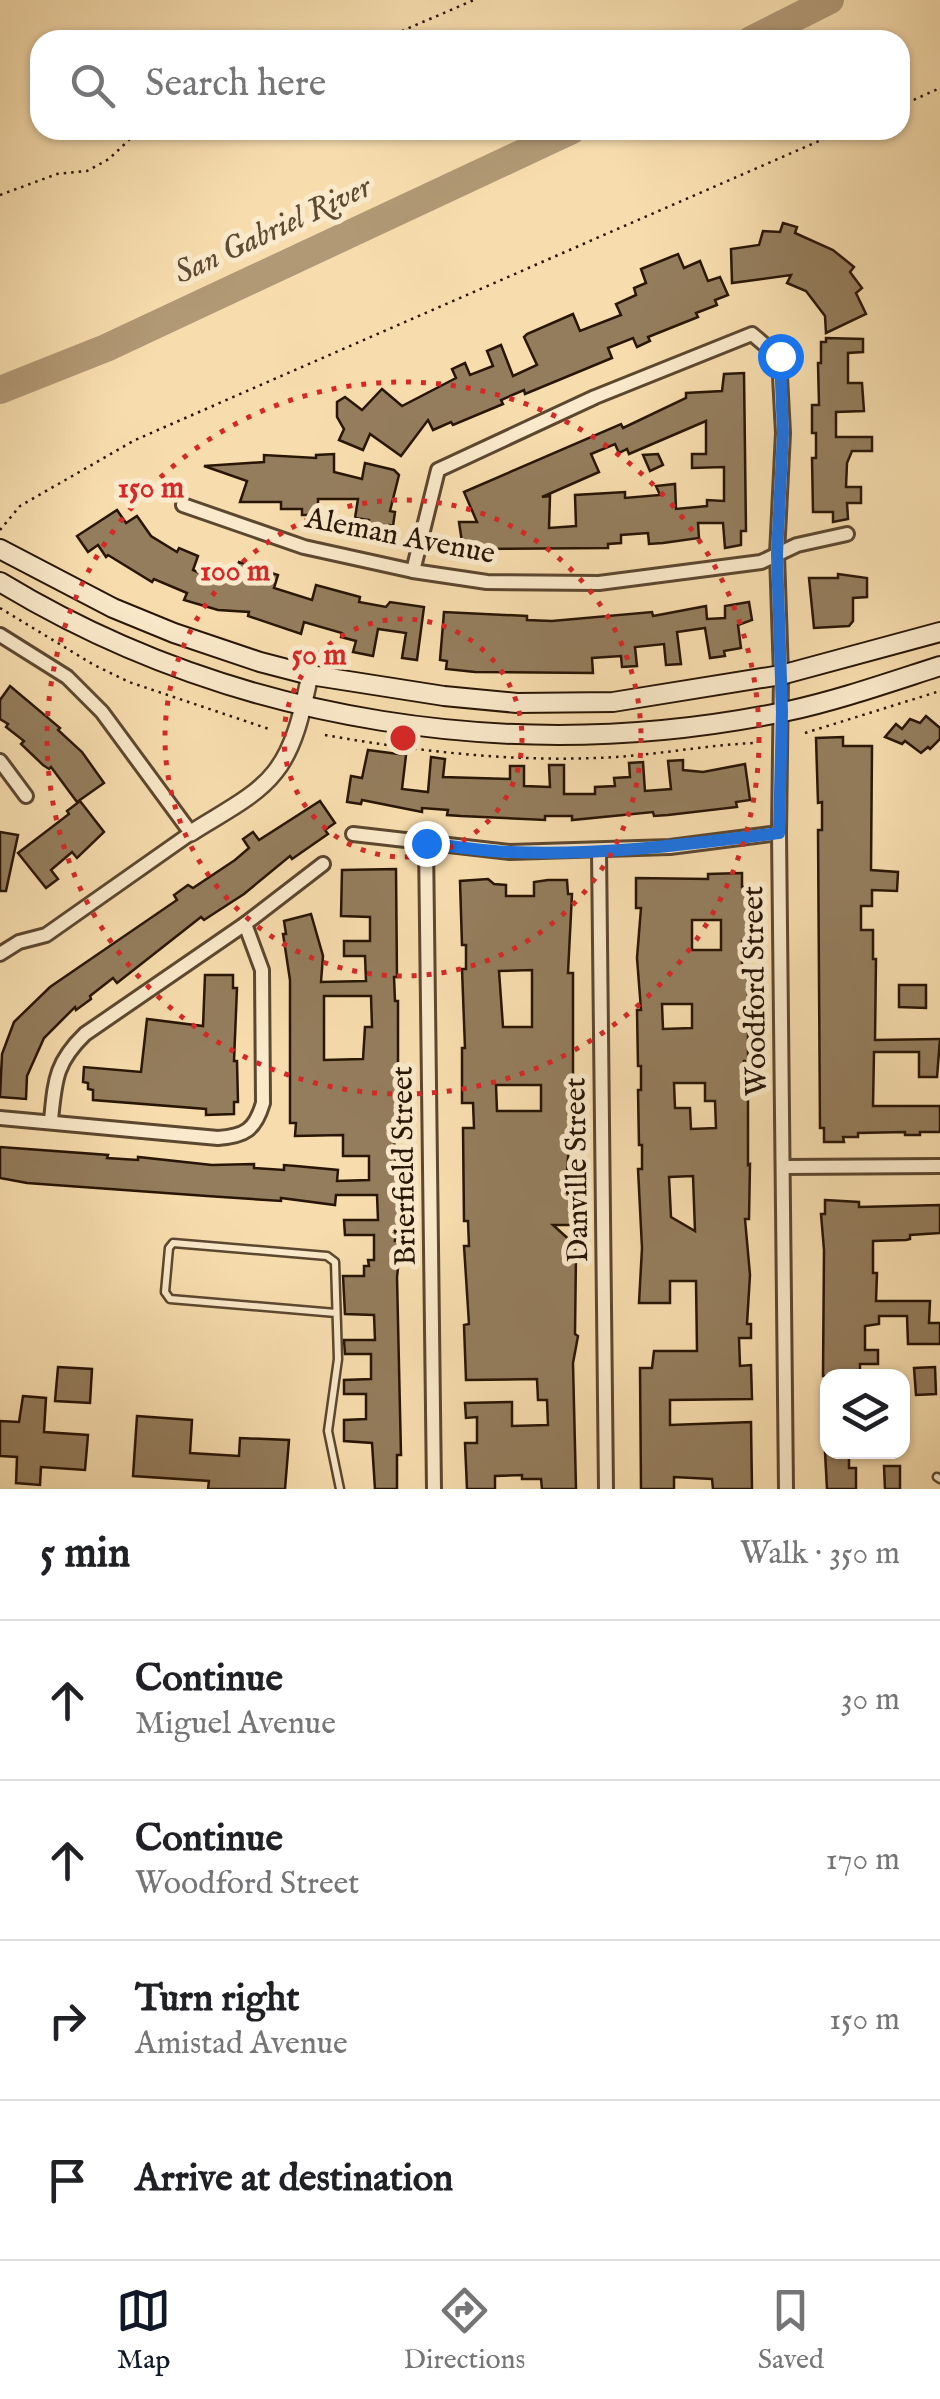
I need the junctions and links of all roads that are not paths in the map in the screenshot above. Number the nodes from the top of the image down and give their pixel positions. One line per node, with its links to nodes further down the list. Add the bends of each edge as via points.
1 (183, 506): 5 (street, Aleman Avenue, via 304,546)
2 (847, 534): 4 (street, Aleman Avenue)
3 (0, 549): 10 (main road, via 174,633)
4 (777, 554): 5 (street, Aleman Avenue, via 761,562 599,583 487,582); 5 (street, Woodford Street, via 780,356 752,334 438,470); 11 (street, Woodford Street)
5 (413, 571)
6 (0, 582): 12 (main road, via 152,659)
7 (940, 632): 11 (main road)
8 (0, 635): 17 (street, via 67,677 102,712)
9 (940, 666): 13 (main road)
10 (310, 675): 11 (main road, via 517,703 613,702); 12 (street)
11 (781, 675): 13 (street, Woodford Street)
12 (303, 707): 13 (main road, via 509,735 648,731); 17 (street, via 274,774)
13 (782, 712): 16 (street, Woodford Street)
14 (0, 761): 15 (street)
15 (26, 796)
16 (779, 833): 20 (street); 27 (street, Woodford Street)
17 (191, 834): 23 (street, via 46,935)
18 (353, 834): 19 (street)
19 (426, 843): 20 (street, via 510,852); 30 (street, Brierfield Street)
20 (599, 850): 31 (street, Danville Street)
21 (323, 864): 22 (street)
22 (245, 924): 25 (street, via 68,1050 56,1074); 25 (street, via 262,970 263,1103 257,1124 242,1136 218,1138)
23 (0, 954)
24 (0, 1118): 25 (street)
25 (51, 1120)
26 (940, 1166): 27 (street)
27 (784, 1167): 32 (street, Woodford Street)
28 (336, 1313): 28 (lane, via 334,1262 327,1256 173,1243 169,1248 170,1299); 29 (lane, via 338,1359 328,1431)
29 (340, 1489)
30 (434, 1489)
31 (606, 1489)
32 (786, 1489)

